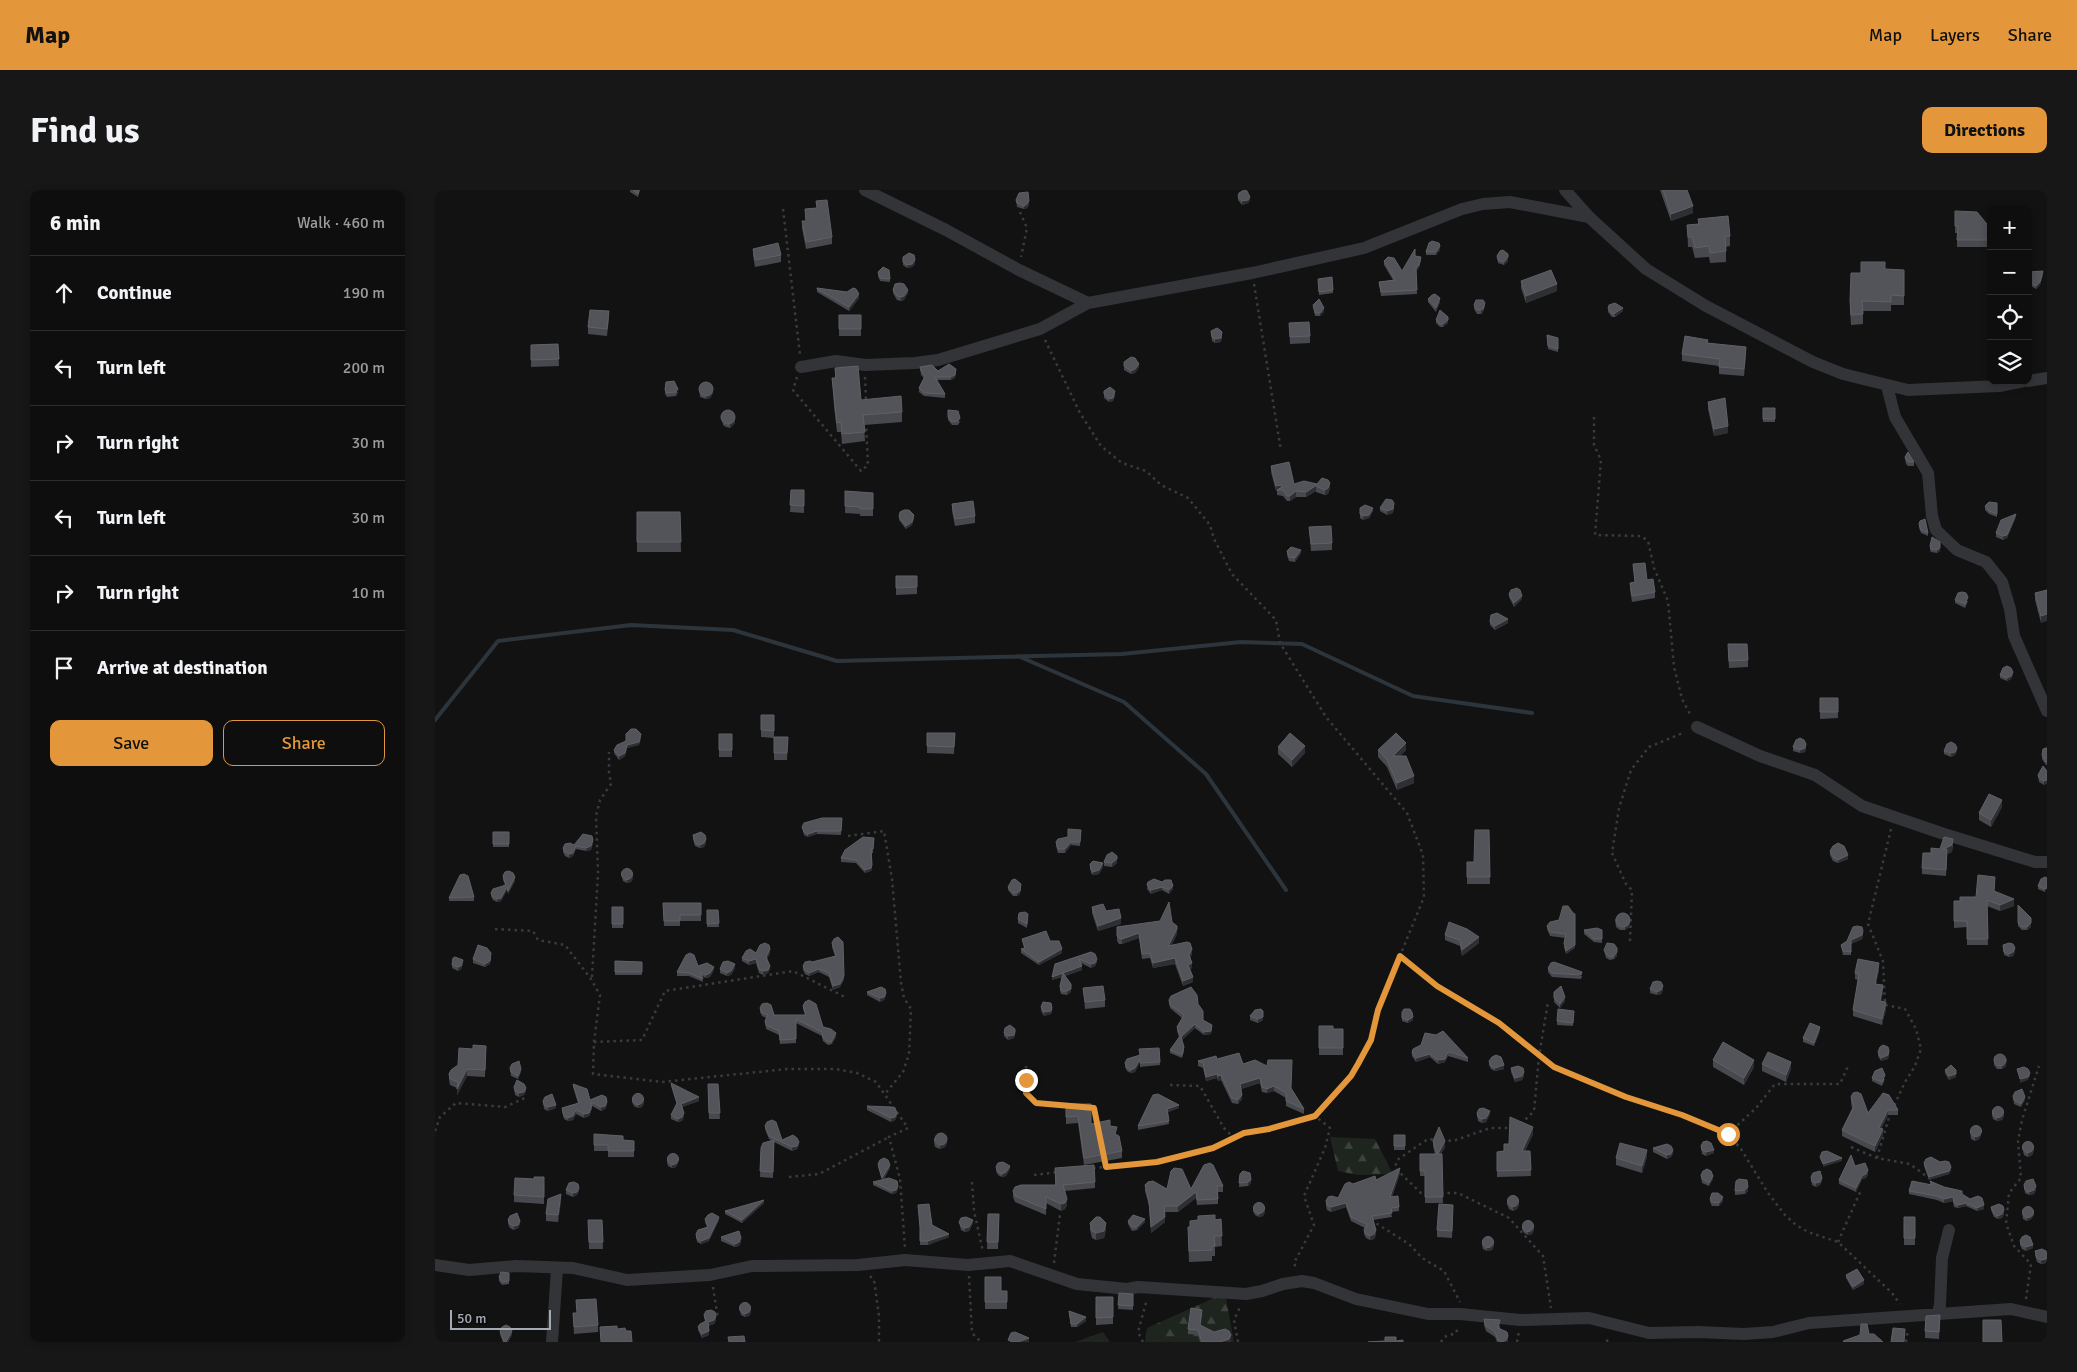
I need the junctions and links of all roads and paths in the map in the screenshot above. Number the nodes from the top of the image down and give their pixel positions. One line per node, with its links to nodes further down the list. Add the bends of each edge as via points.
1 (865, 190): 5 (street)
2 (1565, 190): 4 (street)
3 (1020, 212): 5 (path, via 1027,228)
4 (1589, 217): 6 (street, via 1509,202 1483,204 1462,209 1364,248); 13 (street, via 1645,269 1706,306 1813,362)
5 (1019, 270): 7 (street)
6 (1252, 273): 7 (street); 15 (path)
7 (1088, 303): 8 (street)
8 (1040, 329): 9 (street, via 930,361 865,365 836,361); 24 (path, via 1080,413 1101,446 1122,463 1146,472 1161,485 1188,498 1210,525 1232,574 1276,620 1281,643 1326,717 1407,814 1423,855 1424,897)
9 (801, 367)
10 (2047, 378): 11 (street)
11 (2032, 380)
12 (1987, 385): 13 (street, via 1922,390)
13 (1887, 386): 16 (street, via 1895,417 1928,473 1936,530 1957,550 1986,562 2002,582 2014,636)
14 (1595, 417): 17 (path, via 1594,445 1601,460 1595,535 1641,536 1648,541 1667,601 1674,667 1682,699)
15 (1281, 451)
16 (2047, 711)
17 (1697, 727): 19 (street, via 1760,756 1815,776 1862,806); 23 (path, via 1649,747 1631,770 1619,808 1613,853 1625,884 1632,890)
18 (609, 752): 25 (path, via 611,784 600,800 596,816 598,873)
19 (1894, 816): 21 (street, via 2035,862); 46 (path, via 1868,924 1883,961 1885,1005 1905,1009 1921,1049 1887,1120)
20 (848, 836): 34 (path, via 884,831 892,879 901,983 904,998 911,1009 909,1054 903,1072)
21 (2047, 862)
22 (495, 929): 25 (path, via 533,931 538,940 565,945)
23 (1630, 941)
24 (1400, 956): 29 (path, via 1437,986 1499,1023); 38 (path, via 1378,1010 1371,1040 1351,1076)
25 (591, 979): 28 (path, via 600,995)
26 (847, 998): 28 (path, via 793,971 665,991 642,1040)
27 (1548, 1002): 29 (path)
28 (594, 1042): 34 (path, via 593,1074 662,1082 787,1069 836,1069 857,1073 876,1082)
29 (1539, 1056): 41 (path, via 1567,1073); 55 (path, via 1535,1111 1516,1128 1489,1128 1453,1142 1428,1139 1397,1160 1395,1168 1421,1193)
30 (1026, 1066): 36 (path, via 1026,1093 1036,1103)
31 (1848, 1066): 41 (path, via 1840,1084 1775,1084 1756,1108)
32 (2039, 1066): 72 (path, via 2022,1120 2018,1141 2021,1178 2009,1193 2006,1224 2013,1246 2031,1264)
33 (1170, 1085): 43 (path, via 1200,1086 1224,1128)
34 (885, 1094): 42 (path, via 908,1128)
35 (527, 1096): 39 (path, via 505,1107 456,1104 439,1117)
36 (1075, 1106)
37 (1084, 1107): 40 (path, via 1094,1108)
38 (1315, 1116): 43 (path); 69 (path, via 1330,1128 1304,1196 1314,1225 1294,1263)
39 (435, 1131)
40 (1099, 1133)
41 (1728, 1134): 60 (path, via 1785,1216 1808,1232)
42 (889, 1137): 51 (path, via 819,1174); 61 (path, via 900,1179)
43 (1234, 1138): 47 (path, via 1213,1148 1157,1162)
44 (1851, 1147): 46 (path)
45 (1104, 1158): 47 (path)
46 (1877, 1158): 52 (path, via 1910,1164)
47 (1106, 1167): 48 (path)
48 (1088, 1169)
49 (1061, 1172): 50 (path)
50 (1034, 1175)
51 (789, 1178)
52 (1933, 1181)
53 (972, 1182): 62 (path, via 974,1211)
54 (1861, 1190): 60 (path)
55 (1430, 1193)
56 (1439, 1193): 78 (path, via 1458,1193 1509,1218 1543,1256)
57 (1060, 1214): 68 (path)
58 (1371, 1220): 74 (path, via 1444,1271)
59 (1949, 1230): 73 (street)
60 (1838, 1242): 75 (path, via 1892,1294)
61 (905, 1260): 64 (street); 65 (street)
62 (985, 1263): 65 (street); 68 (street, via 1011,1261)
63 (435, 1265): 66 (street, via 469,1270 516,1266)
64 (858, 1265): 67 (street, via 752,1266); 80 (path, via 874,1280)
65 (969, 1265): 81 (path, via 972,1333)
66 (557, 1269): 67 (street, via 573,1268 627,1280); 79 (street)
67 (710, 1275): 77 (path)
68 (1053, 1275): 70 (street, via 1077,1284)
69 (1302, 1281): 71 (street); 74 (street, via 1378,1304 1428,1314)
70 (1149, 1288): 71 (street); 82 (path, via 1138,1332)
71 (1246, 1294): 83 (path, via 1234,1320)
72 (2025, 1310): 73 (street); 76 (street)
73 (1938, 1313): 75 (street)
74 (1463, 1314): 78 (street, via 1520,1320); 84 (path, via 1457,1334 1444,1337)
75 (1909, 1316): 78 (street, via 1809,1323 1773,1332 1744,1334 1649,1333 1589,1318)
76 (2047, 1317)
77 (718, 1319)
78 (1553, 1319)
79 (552, 1342)
80 (879, 1342)
81 (981, 1342)
82 (1143, 1342)
83 (1238, 1342)
84 (1441, 1342)

